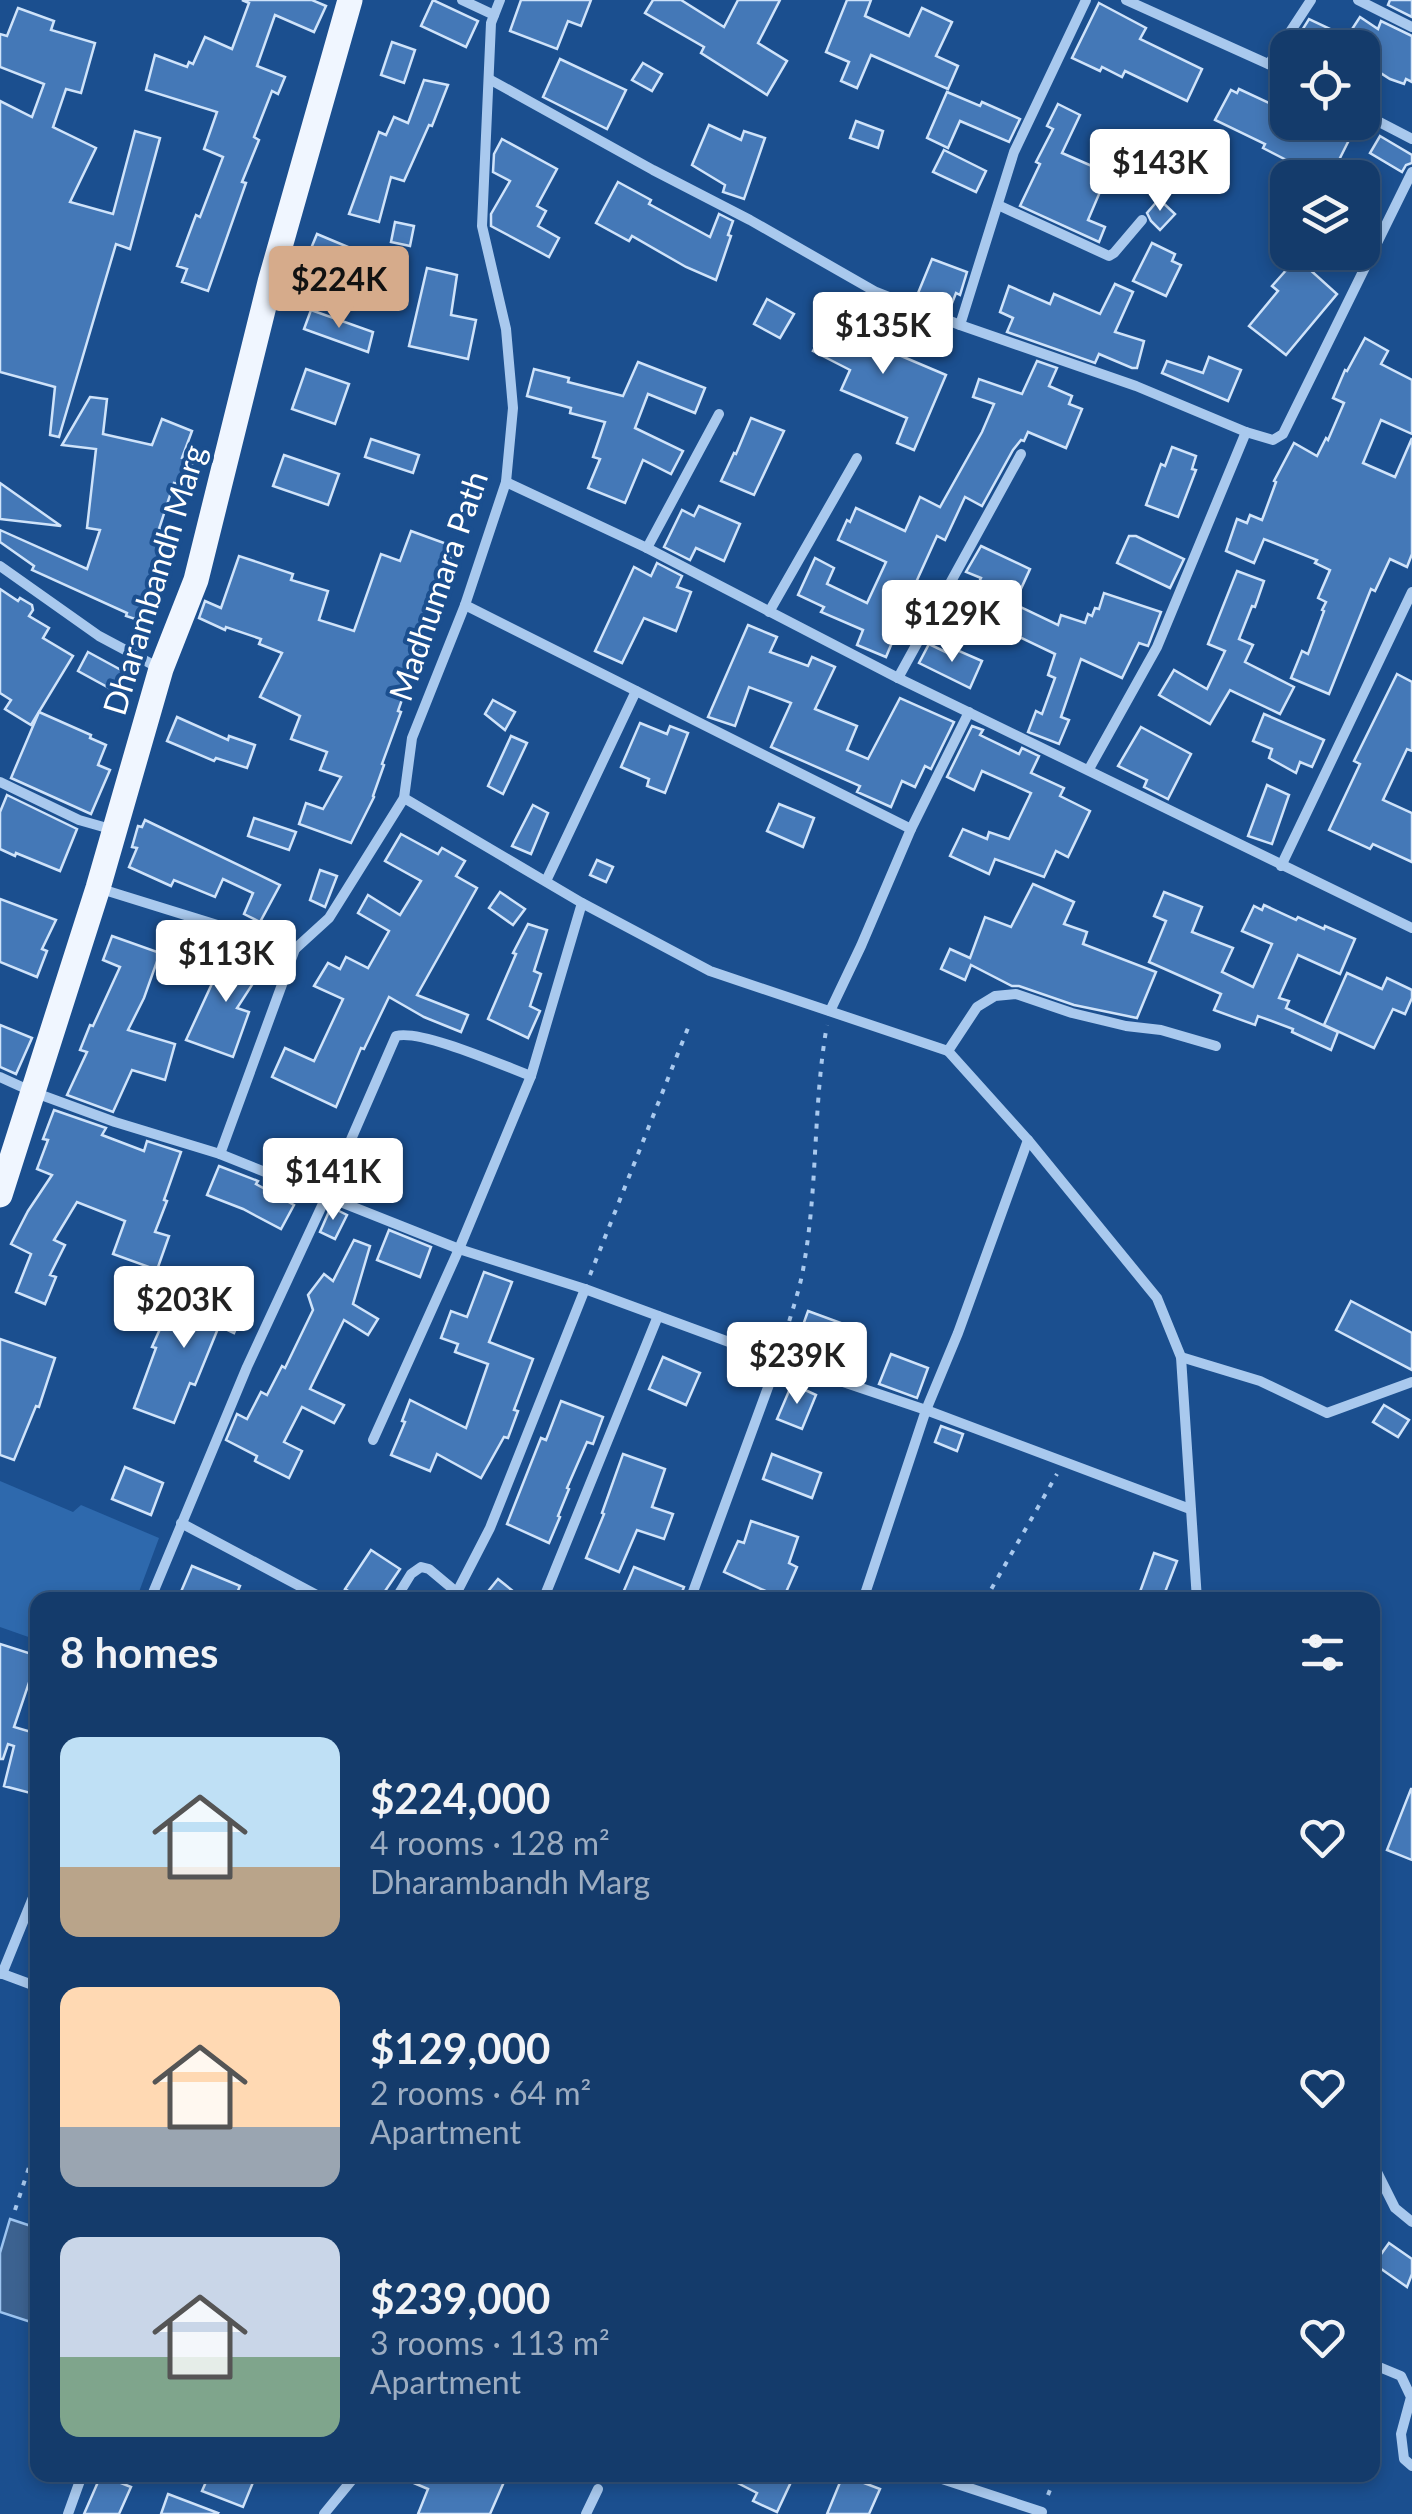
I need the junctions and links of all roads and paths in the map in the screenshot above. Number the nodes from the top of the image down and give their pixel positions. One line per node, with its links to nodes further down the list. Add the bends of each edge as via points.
1 (350, 0): 28 (main road, Dharambandh Marg, via 196,580)
2 (462, 0): 8 (street)
3 (500, 0): 8 (street, Madhumara Path)
4 (1086, 0): 15 (street, via 1014,152)
5 (1126, 0): 10 (street)
6 (1311, 0): 10 (street)
7 (1358, 0): 9 (street)
8 (494, 15): 11 (street, Madhumara Path)
9 (1412, 27)
10 (1269, 64)
11 (489, 79): 17 (street, via 876,292); 22 (street, Madhumara Path, via 482,226 506,328 513,408)
12 (1380, 122): 13 (street)
13 (1412, 139)
14 (1412, 172): 19 (street, via 1284,434 1273,440)
15 (998, 205): 16 (street, via 1109,256); 17 (street)
16 (1142, 220)
17 (960, 325): 19 (street)
18 (719, 414): 23 (street)
19 (1246, 432): 32 (street, via 1157,647)
20 (1021, 454): 29 (street)
21 (857, 458): 27 (street)
22 (506, 482): 23 (street); 26 (street, Madhumara Path)
23 (647, 548): 27 (street)
24 (0, 566): 28 (street, via 99,636)
25 (1412, 592): 37 (street)
26 (465, 605): 30 (street); 34 (street, Madhumara Path, via 412,738)
27 (769, 612): 29 (street)
28 (161, 669): 36 (main road, Dharambandh Marg)
29 (898, 678): 31 (street)
30 (636, 691): 35 (street); 38 (street)
31 (970, 712): 32 (street); 35 (street)
32 (1089, 769): 37 (street)
33 (0, 782): 36 (street)
34 (404, 798): 38 (street); 42 (street, Madhumara Path, via 329,918)
35 (910, 829): 43 (street)
36 (115, 830): 39 (main road, Dharambandh Marg)
37 (1282, 866): 41 (street)
38 (546, 881): 40 (street)
39 (98, 888): 42 (street); 49 (main road, Dharambandh Marg)
40 (582, 903): 43 (street, via 710,971); 47 (street)
41 (1412, 928)
42 (295, 950): 51 (street)
43 (830, 1010): 46 (street); 58 (path, via 804,1266)
44 (688, 1028): 55 (path)
45 (1216, 1046): 46 (street, via 1016,994 978,1007)
46 (948, 1051): 50 (street)
47 (531, 1076): 53 (street, via 426,1038 396,1036); 54 (street)
48 (0, 1077): 49 (street)
49 (33, 1092): 51 (street); 52 (main road, Dharambandh Marg)
50 (1028, 1140): 57 (street, via 1157,1298); 60 (street)
51 (220, 1154): 53 (street)
52 (0, 1195)
53 (326, 1197): 54 (street); 64 (street)
54 (459, 1249): 55 (street); 61 (street)
55 (585, 1289): 56 (street); 69 (street)
56 (658, 1316): 58 (street); 70 (street)
57 (1181, 1357): 59 (street, via 1260,1381 1327,1413); 63 (street)
58 (778, 1360): 60 (street); 71 (street)
59 (1412, 1382)
60 (926, 1410): 62 (street); 72 (street)
61 (373, 1440)
62 (1063, 1462): 63 (street); 73 (path)
63 (1190, 1509): 74 (street)
64 (181, 1524): 65 (street); 66 (street)
65 (153, 1592)
66 (311, 1592)
67 (400, 1592): 68 (street, via 421,1567)
68 (457, 1592)
69 (464, 1592)
70 (546, 1592)
71 (693, 1592)
72 (866, 1592)
73 (990, 1592)
74 (1196, 1592)
75 (30, 1904): 76 (street)
76 (1, 1973): 77 (street)
77 (30, 1984)
78 (30, 2164): 80 (path)
79 (1380, 2178): 81 (street, via 1395,2208)
80 (15, 2210)
81 (1412, 2222)
82 (1380, 2367): 83 (street, via 1401,2376 1411,2396 1401,2434 1404,2459)
83 (1412, 2466)
84 (79, 2482): 90 (street)
85 (350, 2482): 91 (street)
86 (951, 2482): 89 (street)
87 (1053, 2482): 89 (path)
88 (598, 2489): 92 (street)
89 (1042, 2512)
90 (68, 2514)
91 (324, 2514)
92 (586, 2514)

